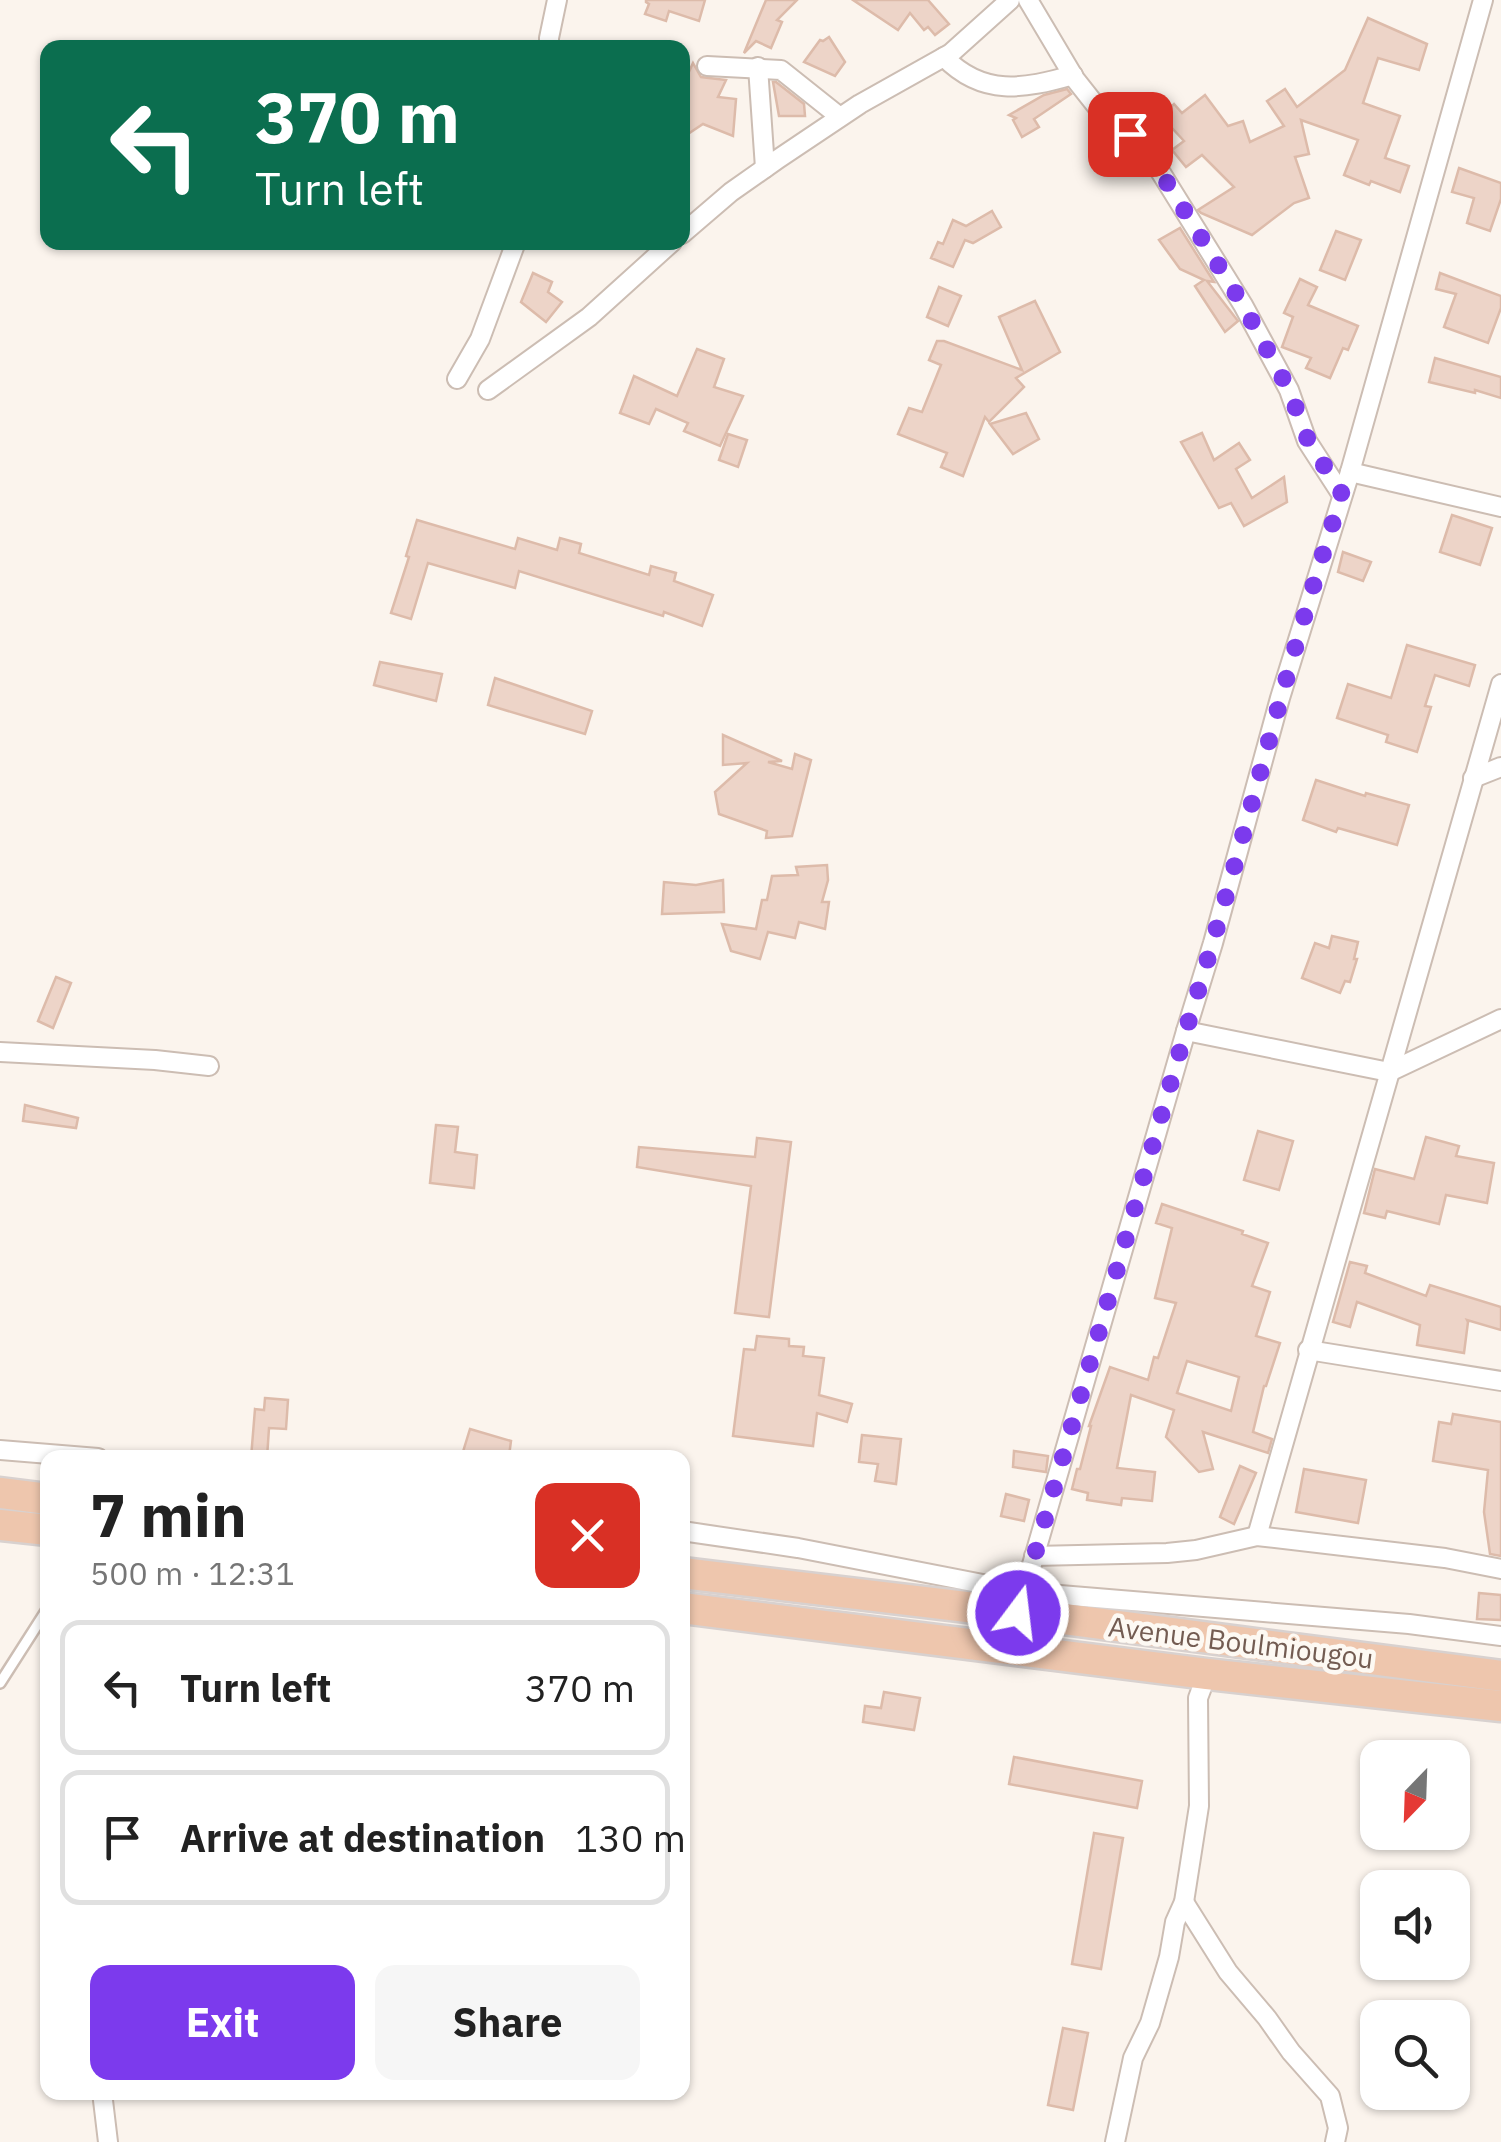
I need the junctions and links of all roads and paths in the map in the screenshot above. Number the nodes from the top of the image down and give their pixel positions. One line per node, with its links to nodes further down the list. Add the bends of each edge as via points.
1 (557, 0): 5 (street)
2 (1010, 0): 6 (street)
3 (1028, 0): 9 (street)
4 (1482, 0): 17 (street)
5 (549, 40)
6 (944, 57): 9 (street, via 988,86 1032,87); 10 (street)
7 (707, 66): 8 (street)
8 (758, 68): 10 (street, via 781,70); 11 (street)
9 (1073, 76): 18 (street, via 1158,168 1243,305 1308,440)
10 (840, 117): 11 (street)
11 (765, 168): 12 (street)
12 (690, 227)
13 (513, 250): 15 (street, via 480,339)
14 (663, 250): 16 (street, via 599,309)
15 (457, 379)
16 (488, 390)
17 (1350, 472): 18 (street); 19 (street)
18 (1342, 494): 24 (street)
19 (1501, 506)
20 (1501, 684): 22 (street)
21 (1501, 767): 22 (street)
22 (1473, 778): 27 (street)
23 (1498, 1025): 27 (street)
24 (1186, 1030): 27 (street); 38 (street)
25 (0, 1052): 26 (street)
26 (209, 1066)
27 (1389, 1072): 28 (street)
28 (1308, 1350): 29 (street); 37 (street)
29 (1501, 1381)
30 (0, 1450): 31 (street)
31 (40, 1453)
32 (0, 1493): 33 (highway)
33 (40, 1499)
34 (0, 1525): 35 (highway)
35 (40, 1529)
36 (690, 1532): 41 (street, via 798,1548)
37 (1257, 1536): 38 (street, via 1167,1553); 39 (street)
38 (1034, 1556): 41 (street)
39 (1501, 1569)
40 (690, 1574): 41 (highway, Avenue Boulmiougou)
41 (1021, 1602): 44 (street, via 1409,1624); 46 (highway, Avenue Boulmiougou)
42 (690, 1609): 45 (highway, Avenue Boulmiougou)
43 (40, 1620): 47 (lane)
44 (1501, 1636)
45 (1206, 1674): 48 (highway, Avenue Boulmiougou); 49 (street, via 1198,1698 1199,1806)
46 (1501, 1676)
47 (0, 1683)
48 (1501, 1706)
49 (1184, 1902): 52 (street, via 1150,2023 1133,2058); 53 (street, via 1228,1972 1330,2096)
50 (103, 2100): 51 (street)
51 (108, 2142)
52 (1115, 2142)
53 (1335, 2142)

